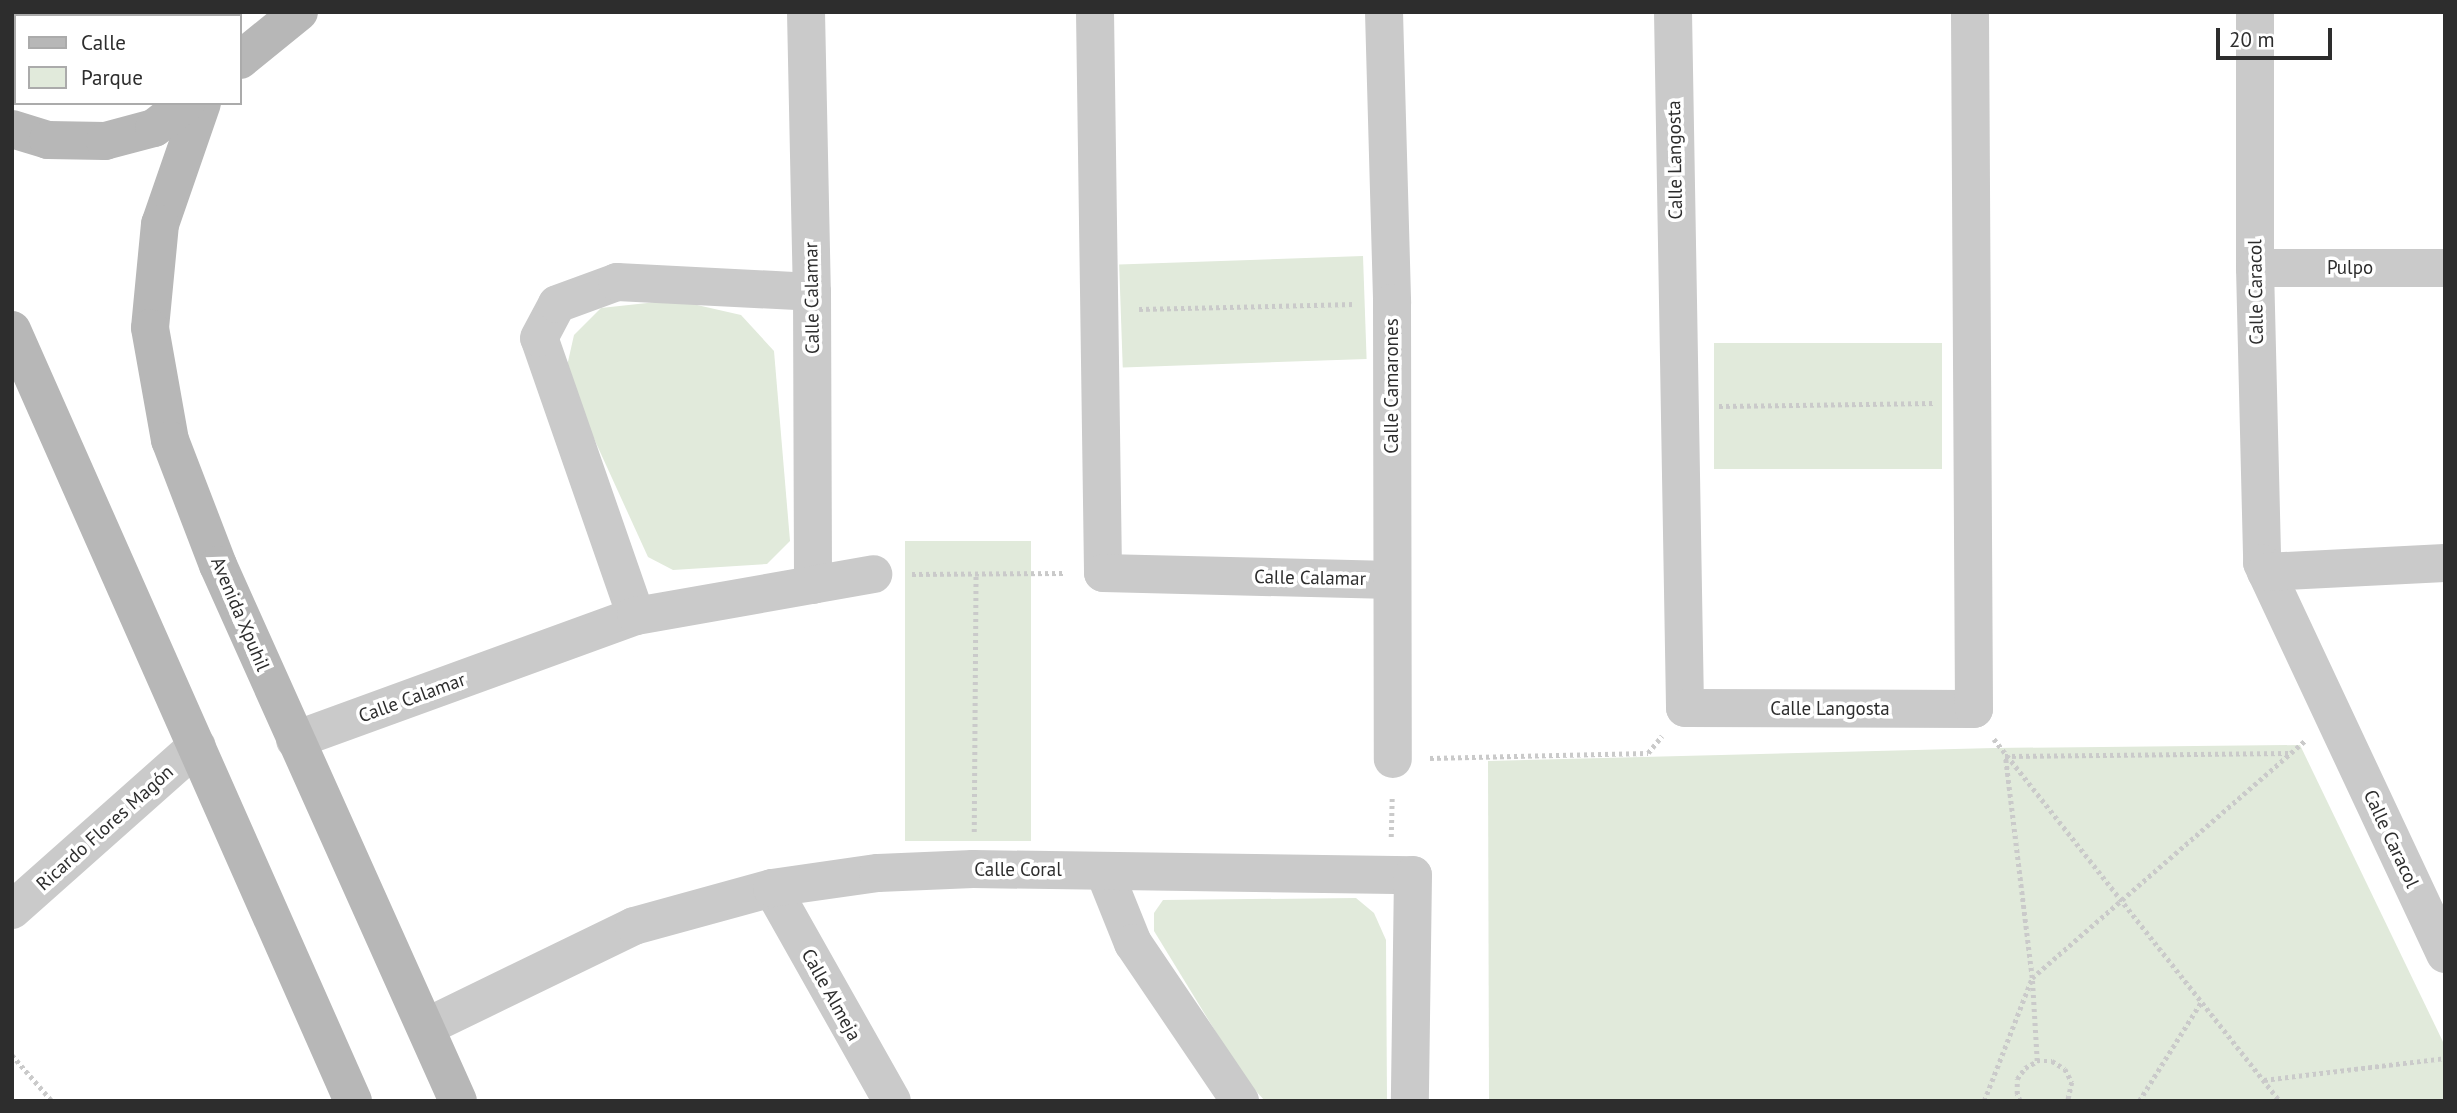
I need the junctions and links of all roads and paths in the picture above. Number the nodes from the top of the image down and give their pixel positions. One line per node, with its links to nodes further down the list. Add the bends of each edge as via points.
1 (299, 12): 8 (street)
2 (806, 12): 14 (street, Calle Calamar)
3 (1095, 12): 16 (street)
4 (1384, 12): 15 (street, Calle Camarones)
5 (1673, 12): 19 (street, Calle Langosta)
6 (1970, 12): 18 (street)
7 (2255, 12): 12 (street, Calle Caracol)
8 (242, 58)
9 (183, 105): 11 (street, via 154,128 105,141 48,139)
10 (201, 105): 31 (street, Avenida Xpuhil, via 160,224 150,328 170,440 218,565)
11 (12, 129)
12 (2255, 268): 13 (street, Pulpo); 21 (street, Calle Caracol, via 2262,563)
13 (2445, 268)
14 (813, 292): 26 (street, Calle Calamar); 27 (street, via 617,282 557,304 539,338)
15 (1392, 303): 16 (path); 25 (street, Calle Camarones)
16 (1100, 310): 23 (street)
17 (12, 330): 32 (street)
18 (1972, 402): 19 (path); 29 (street)
19 (1680, 407): 28 (street, Calle Langosta)
20 (2445, 563): 21 (street)
21 (2266, 572): 30 (street, Calle Caracol)
22 (976, 573): 23 (path); 24 (path); 36 (path)
23 (1103, 573): 25 (street, Calle Calamar)
24 (873, 574): 26 (street, Calle Calamar)
25 (1392, 579): 35 (street, Calle Camarones)
26 (813, 585): 27 (street, Calle Calamar)
27 (636, 616): 31 (street, Calle Calamar)
28 (1685, 708): 29 (street, Calle Langosta); 35 (path, via 1648,753)
29 (1974, 709): 34 (path)
30 (2334, 716): 33 (path); 42 (street, Calle Caracol)
31 (295, 740): 45 (street, Avenida Xpuhil)
32 (197, 746): 41 (street, Ricardo Flores Magón); 51 (street)
33 (2292, 753): 34 (path); 40 (path)
34 (2005, 756): 40 (path); 43 (path)
35 (1393, 759): 38 (path)
36 (973, 869): 37 (street, Calle Coral); 39 (street, Calle Coral, via 878,873)
37 (1104, 871): 38 (street, Calle Coral); 54 (street, via 1133,943)
38 (1390, 875): 55 (street, Calle Coral, via 1413,875)
39 (772, 888): 45 (street, Calle Coral, via 634,926); 53 (street, Calle Almeja)
40 (2121, 902): 43 (path); 44 (path)
41 (12, 910)
42 (2445, 954)
43 (2032, 978): 48 (path); 56 (path)
44 (2201, 1002): 49 (path); 59 (path)
45 (426, 1027): 52 (street, Avenida Xpuhil)
46 (12, 1055): 50 (path)
47 (2445, 1058): 49 (path)
48 (2037, 1061): 57 (path, via 2017,1079); 58 (path, via 2052,1061 2065,1069 2072,1082)
49 (2263, 1080): 60 (path)
50 (52, 1101)
51 (353, 1101)
52 (458, 1101)
53 (892, 1101)
54 (1240, 1101)
55 (1410, 1101)
56 (1984, 1101)
57 (2020, 1101)
58 (2068, 1101)
59 (2139, 1101)
60 (2280, 1101)

